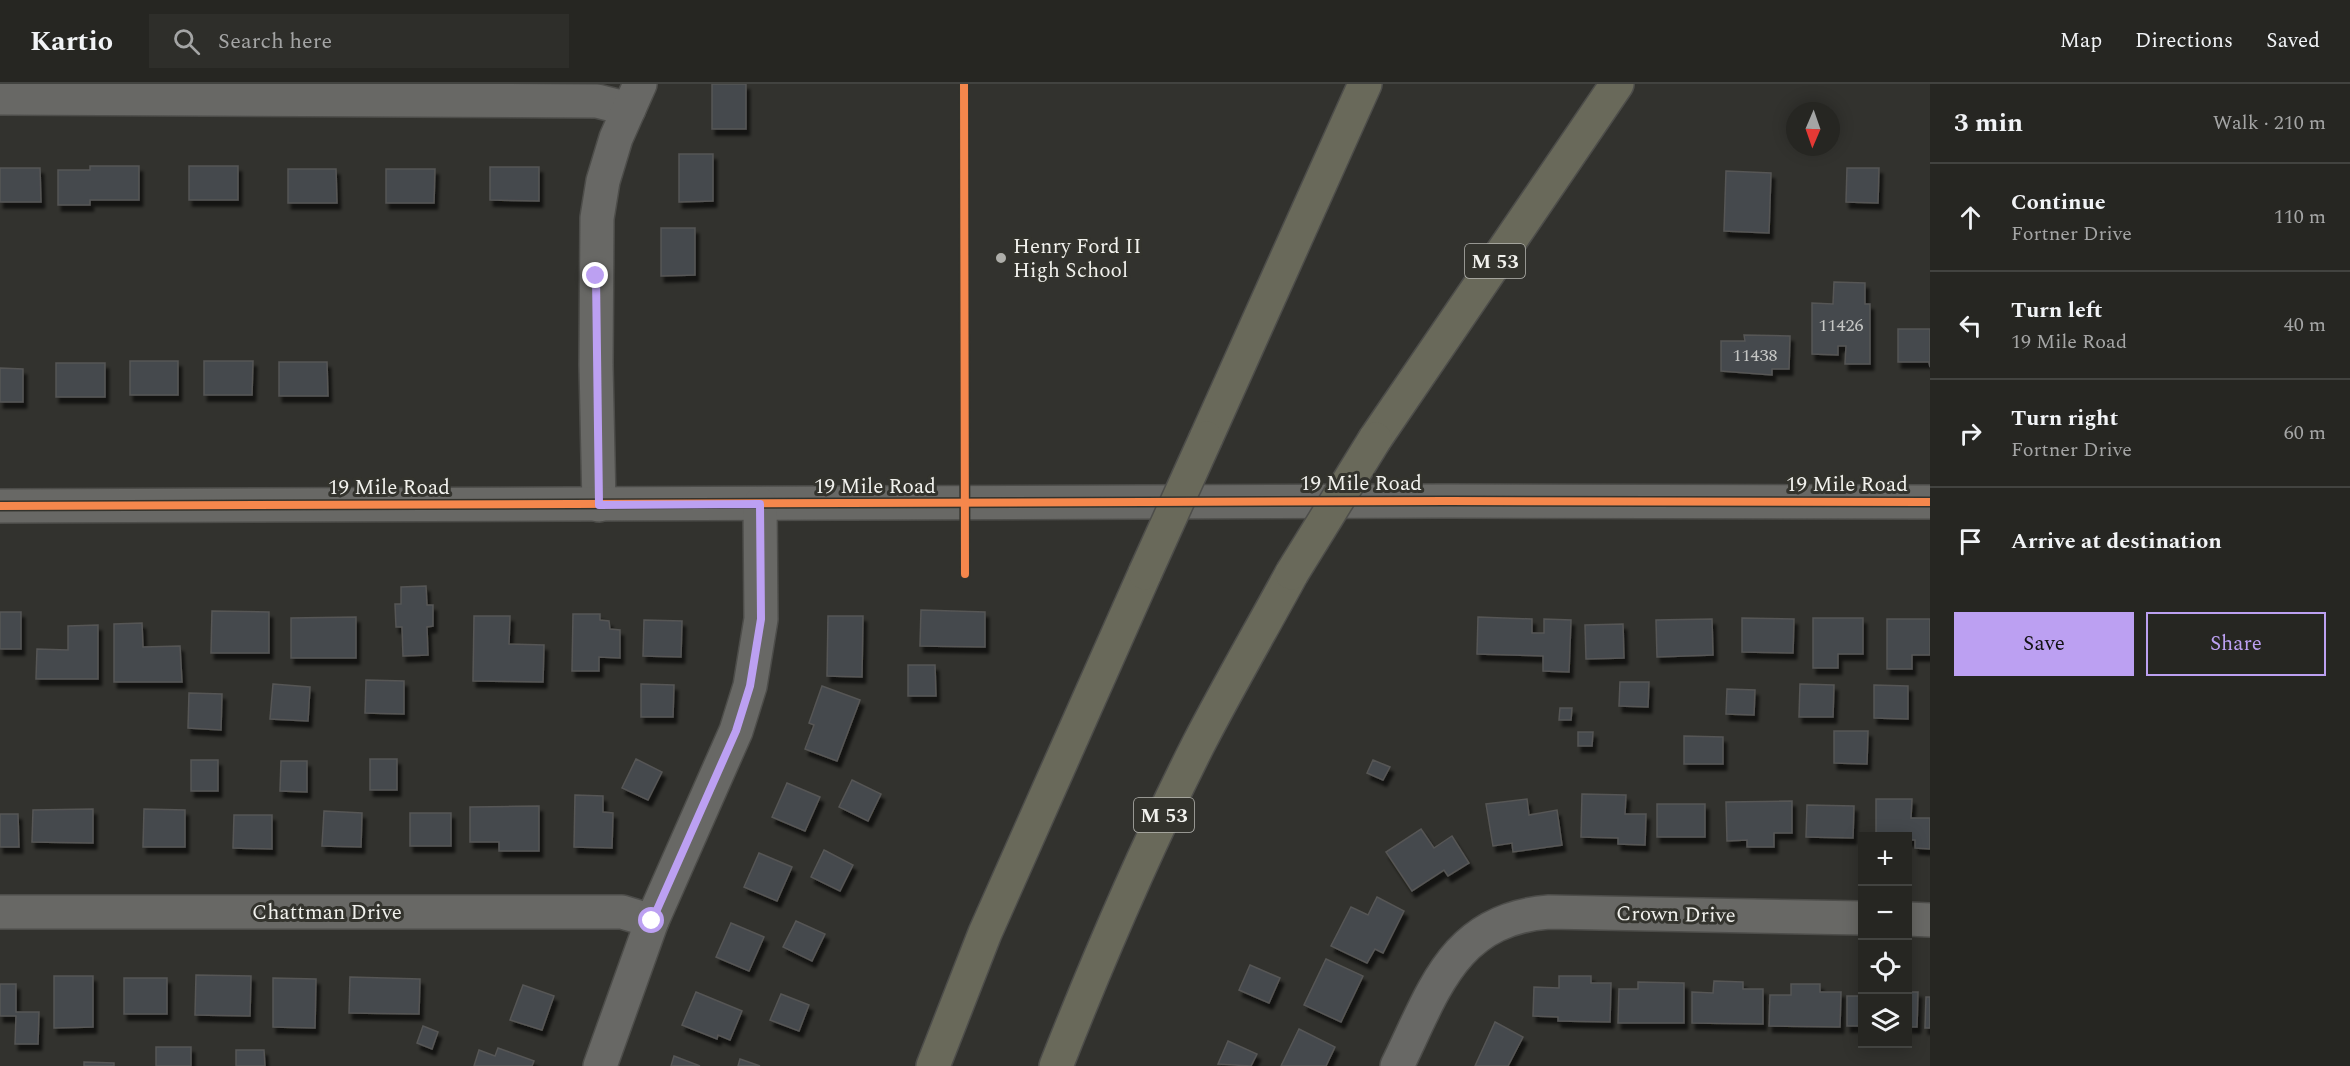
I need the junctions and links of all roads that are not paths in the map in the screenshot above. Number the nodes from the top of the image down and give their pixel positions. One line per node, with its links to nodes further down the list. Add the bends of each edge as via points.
1 (1365, 84): 16 (highway, bridge, via 985,933)
2 (1617, 84): 17 (highway, M 53, bridge, via 1375,439 1292,573 1149,846)
3 (266, 91): 4 (street, via 597,101); 5 (street)
4 (635, 97): 8 (street, via 616,138 597,218)
5 (0, 98)
6 (1930, 502): 7 (street, 19 Mile Road)
7 (760, 504): 8 (street, 19 Mile Road); 14 (street, via 761,619 750,686 736,731)
8 (599, 505): 9 (street, 19 Mile Road)
9 (0, 506)
10 (0, 912): 14 (street, Chattman Drive, via 622,912)
11 (1858, 918): 18 (street, Crown Drive, via 1549,912 1510,918 1492,925 1468,944 1445,971)
12 (1912, 919): 13 (street)
13 (1930, 920)
14 (652, 921): 15 (street)
15 (600, 1066)
16 (933, 1066)
17 (1056, 1066)
18 (1397, 1066)

